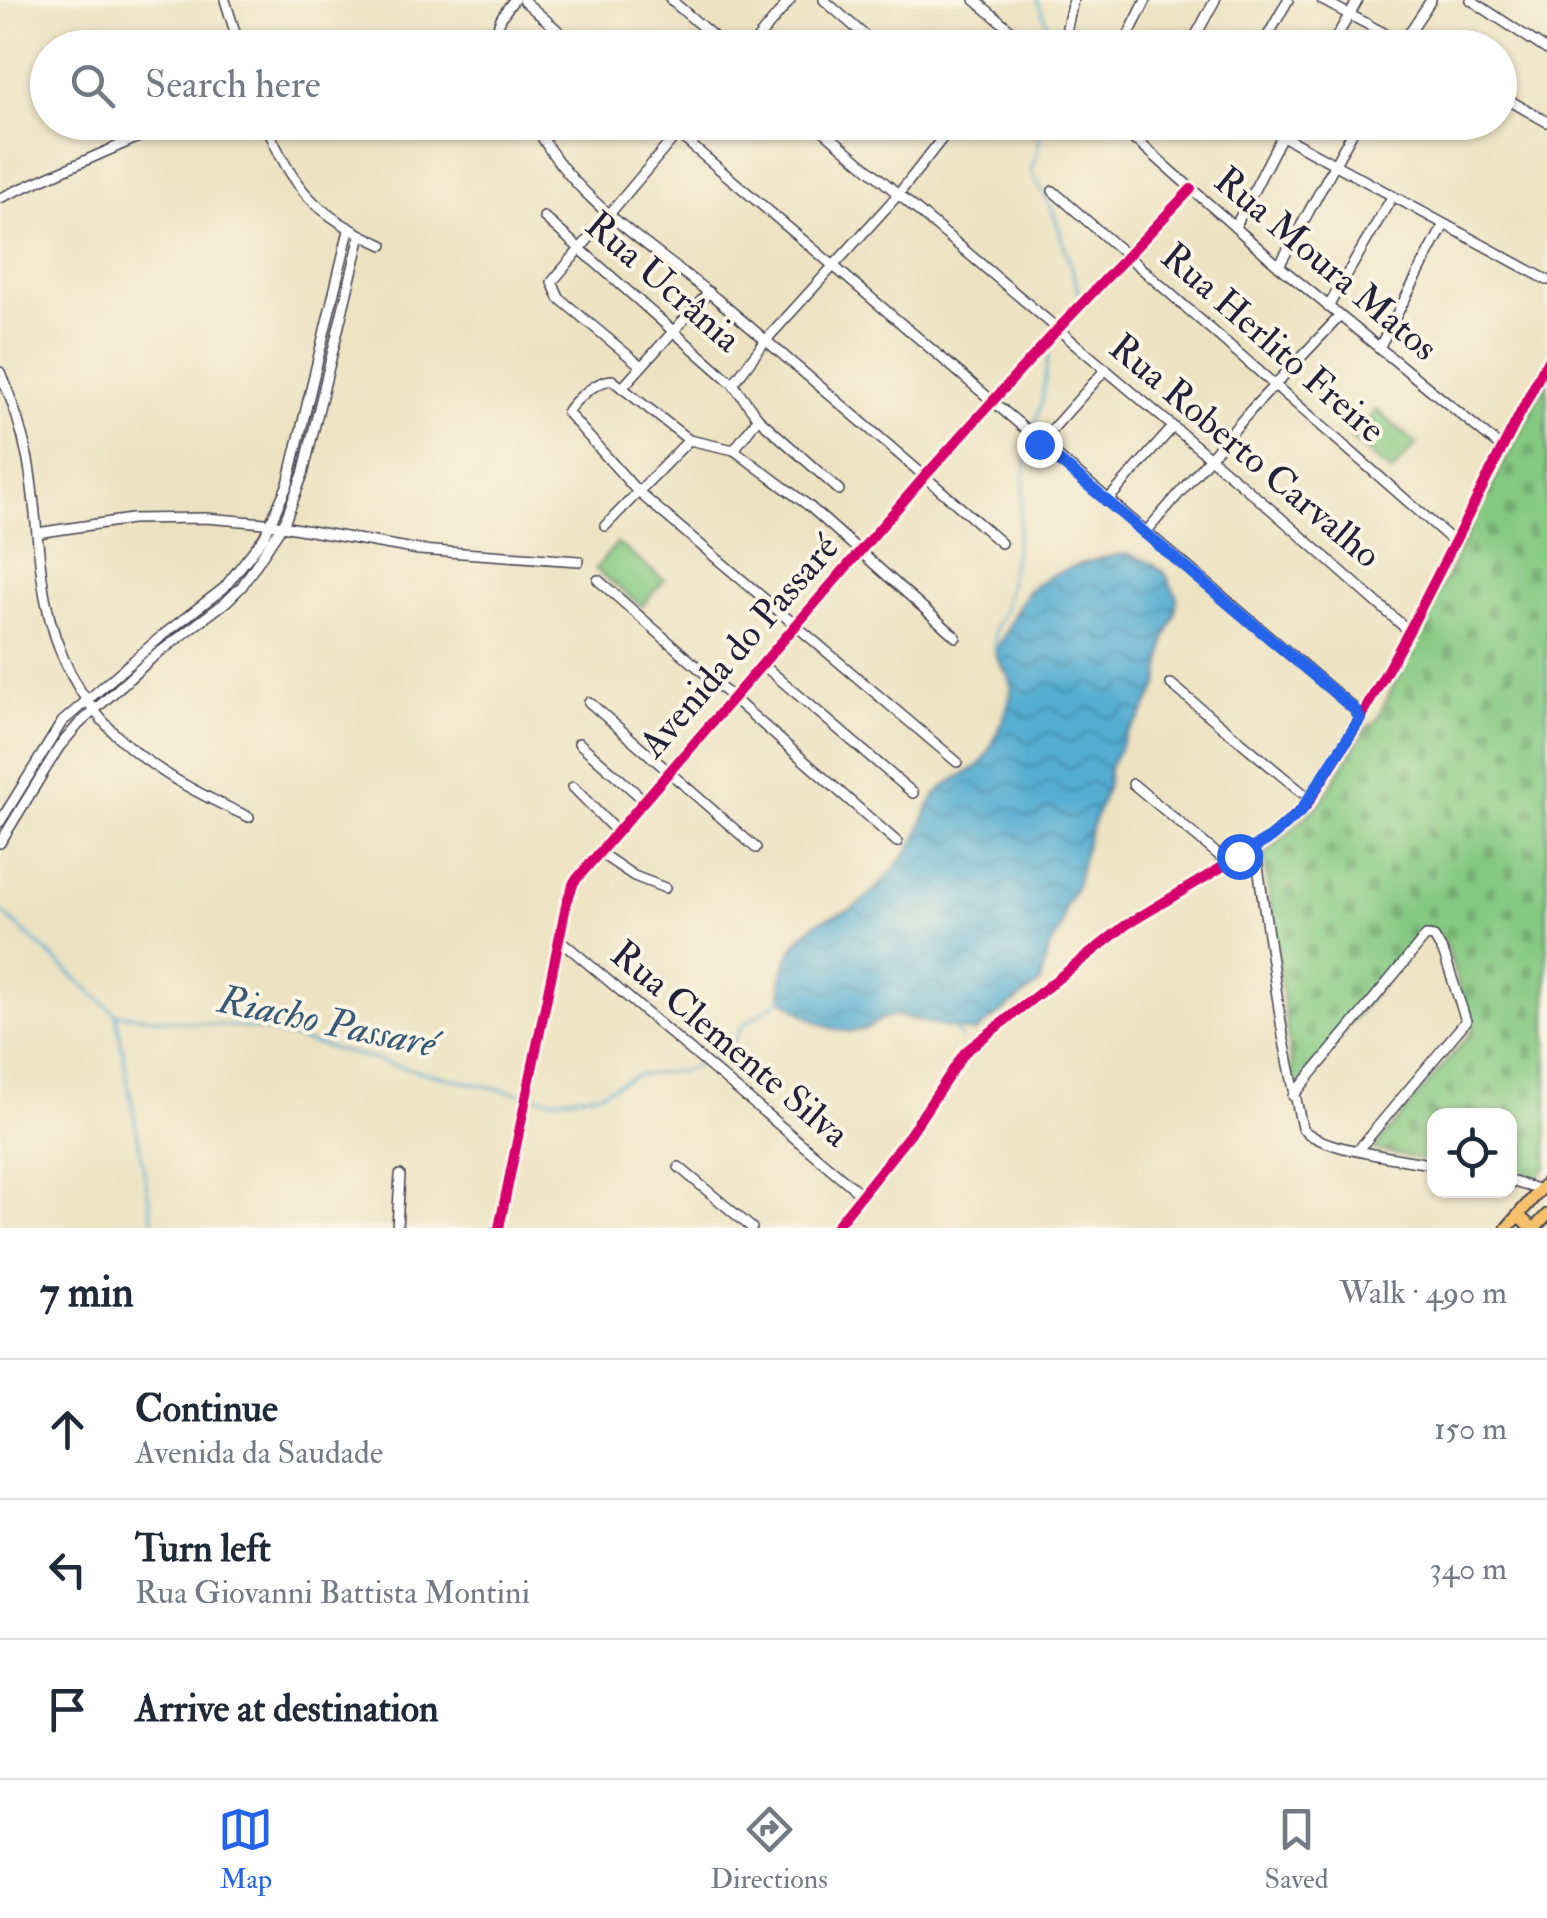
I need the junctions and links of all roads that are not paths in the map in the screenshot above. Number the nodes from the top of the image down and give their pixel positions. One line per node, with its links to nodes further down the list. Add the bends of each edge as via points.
1 (224, 0): 17 (street)
2 (514, 0): 18 (street)
3 (523, 0): 19 (street)
4 (671, 0): 20 (street)
5 (790, 0): 21 (street)
6 (824, 0): 22 (street)
7 (975, 0): 23 (street)
8 (1072, 0): 24 (street)
9 (1146, 0): 25 (street)
10 (1216, 0): 26 (street)
11 (1288, 0): 27 (street)
12 (1322, 0): 16 (street)
13 (1358, 0): 16 (street)
14 (1430, 0): 30 (street)
15 (1471, 0): 32 (street)
16 (1349, 14): 28 (street); 29 (street)
17 (234, 30)
18 (497, 30)
19 (557, 30)
20 (706, 30)
21 (765, 30)
22 (858, 30)
23 (1008, 30)
24 (1066, 30)
25 (1131, 30)
26 (1199, 30)
27 (1271, 30)
28 (1340, 30)
29 (1377, 30)
30 (1414, 30)
31 (1517, 30): 33 (street)
32 (1517, 30)
33 (1547, 50)
34 (1547, 104): 36 (street)
35 (1517, 105): 36 (street)
36 (1543, 119)
37 (132, 140): 53 (street)
38 (275, 140): 58 (street, via 295,181)
39 (544, 140): 54 (street, via 554,159)
40 (672, 140): 54 (street)
41 (684, 140): 64 (street)
42 (832, 140): 51 (street, Rua Roberto Carvalho)
43 (941, 140): 51 (street, Rua Ucrânia)
44 (1280, 140): 57 (street)
45 (1289, 140): 48 (street)
46 (1348, 140): 48 (street)
47 (1135, 141): 49 (street, Rua Moura Matos)
48 (1334, 166): 52 (street); 63 (street)
49 (1191, 189): 57 (street, Rua Moura Matos); 62 (street, Avenida do Passaré)
50 (1052, 191): 62 (street, Rua Herlito Freire)
51 (896, 196): 64 (street, Rua Ucrânia); 70 (street, Rua Roberto Carvalho)
52 (1392, 197): 56 (street); 67 (street)
53 (0, 198)
54 (611, 214): 61 (street); 66 (street)
55 (544, 218): 61 (street, Rua Ucrânia)
56 (1444, 224): 65 (street); 72 (street)
57 (1235, 227): 63 (street, Rua Moura Matos)
58 (349, 230): 59 (street); 92 (street, via 288,484)
59 (361, 236): 60 (street); 93 (street, via 304,474)
60 (384, 245)
61 (581, 250): 69 (street, Rua Ucrânia); 74 (street, via 552,288)
62 (1128, 255): 70 (street, Avenida do Passaré); 78 (street, Rua Herlito Freire)
63 (1279, 266): 67 (street, Rua Moura Matos)
64 (832, 267): 71 (street, Rua Ucrânia); 80 (street)
65 (1547, 280)
66 (708, 292): 69 (street); 71 (street)
67 (1328, 307): 68 (street, Rua Moura Matos)
68 (1340, 316): 72 (street, Rua Moura Matos); 78 (street)
69 (673, 330): 74 (street); 77 (street, Rua Ucrânia)
70 (1056, 331): 75 (street, Rua Roberto Carvalho); 80 (street, Avenida do Passaré)
71 (766, 340): 77 (street, Rua Ucrânia); 88 (street)
72 (1380, 348): 85 (street, Rua Moura Matos)
73 (1547, 361): 85 (street)
74 (641, 366): 79 (street)
75 (1106, 369): 82 (street, Rua Roberto Carvalho); 84 (street)
76 (0, 372): 95 (street, via 28,458)
77 (732, 384): 81 (street)
78 (1274, 386): 87 (street); 97 (street, Rua Herlito Freire)
79 (622, 388): 83 (street); 90 (street, via 604,380 570,407 569,418)
80 (992, 402): 84 (street); 88 (street, Avenida do Passaré)
81 (758, 418): 86 (street); 89 (street)
82 (1174, 427): 87 (street, Rua Roberto Carvalho); 91 (street)
83 (690, 440): 86 (street); 90 (street)
84 (1039, 444): 91 (street)
85 (1502, 448): 97 (street)
86 (734, 450): 99 (street)
87 (1209, 460): 96 (street); 103 (street, Rua Roberto Carvalho)
88 (925, 476): 98 (street); 99 (street, Avenida do Passaré)
89 (839, 490)
90 (636, 491): 94 (street); 102 (street)
91 (1107, 500): 96 (street)
92 (270, 524): 93 (street); 95 (street, via 131,519); 107 (street, via 224,588)
93 (282, 525): 100 (street, via 419,550); 110 (street, via 226,602)
94 (606, 526)
95 (37, 533): 107 (street, via 54,632)
96 (1145, 533): 111 (street)
97 (1453, 541): 103 (street)
98 (1001, 542)
99 (860, 552): 102 (street, Avenida do Passaré); 104 (street)
100 (579, 562)
101 (598, 580): 108 (street)
102 (796, 626): 105 (street, Avenida do Passaré); 113 (street)
103 (1409, 631): 111 (street)
104 (956, 637)
105 (762, 664): 108 (street, Avenida do Passaré); 117 (street)
106 (1171, 684): 118 (street)
107 (87, 700): 110 (street); 121 (street, via 48,741)
108 (730, 700): 114 (street, Avenida do Passaré); 123 (street)
109 (589, 702): 114 (street)
110 (94, 710): 120 (street, via 123,744 164,774); 124 (street, via 60,746)
111 (1360, 714): 118 (street)
112 (580, 743): 119 (street)
113 (957, 762)
114 (669, 773): 119 (street, Avenida do Passaré); 126 (street)
115 (1133, 784): 128 (street)
116 (573, 787): 122 (street)
117 (913, 794)
118 (1310, 799): 125 (street)
119 (645, 802): 122 (street, Avenida do Passaré)
120 (249, 817)
121 (0, 822)
122 (617, 832): 127 (street, Avenida do Passaré)
123 (897, 842)
124 (0, 843)
125 (1255, 846): 128 (street); 131 (street)
126 (756, 848)
127 (600, 853): 129 (street); 130 (street, Avenida do Passaré, via 574,882)
128 (1227, 862): 138 (street, via 1126,925 966,1052)
129 (665, 888)
130 (559, 939): 138 (street, Rua Clemente Silva); 142 (street, Avenida do Passaré)
131 (1293, 1096): 132 (street, via 1306,1133); 132 (street, via 1426,936 1434,937 1466,1022)
132 (1359, 1149): 133 (street)
133 (1427, 1164)
134 (679, 1168): 143 (street)
135 (400, 1175): 141 (street)
136 (1517, 1182): 137 (street)
137 (1544, 1186): 140 (main road)
138 (862, 1195): 144 (street)
139 (1547, 1215): 146 (main road)
140 (1519, 1216): 145 (main road); 146 (main road)
141 (397, 1228)
142 (499, 1228)
143 (752, 1228)
144 (835, 1228)
145 (1507, 1228)
146 (1534, 1228)

